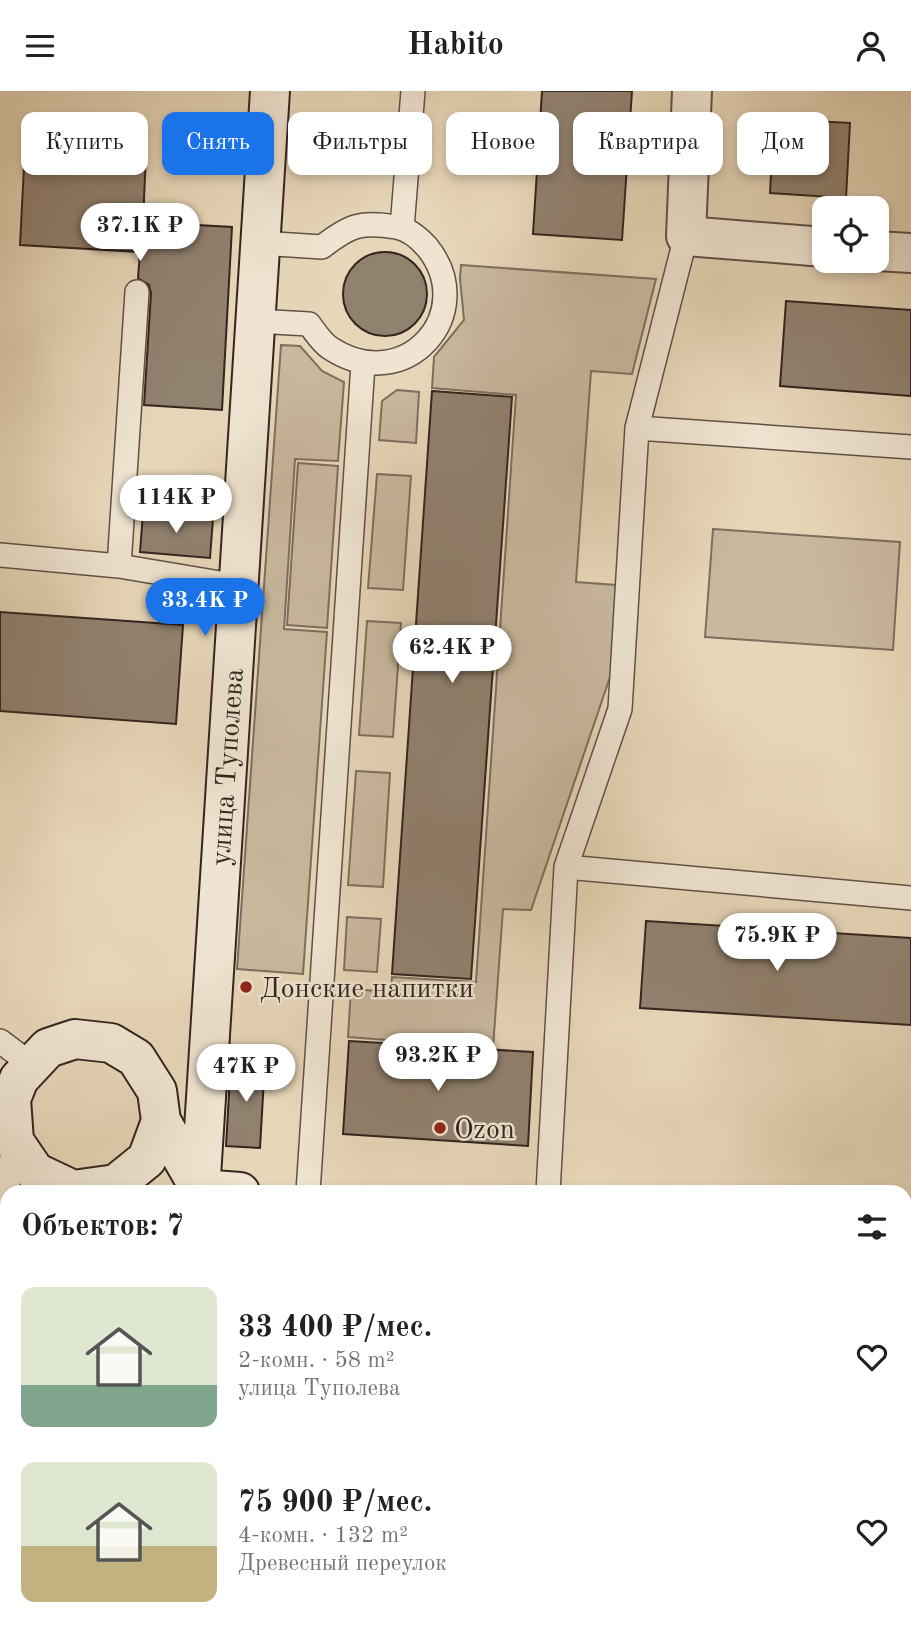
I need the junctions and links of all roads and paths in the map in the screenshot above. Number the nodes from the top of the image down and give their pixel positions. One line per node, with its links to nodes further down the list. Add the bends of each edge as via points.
1 (270, 91): 6 (street, улица Туполева)
2 (413, 91): 4 (lane)
3 (692, 91): 5 (street)
4 (402, 228): 6 (lane, via 371,223 342,231 322,247); 12 (lane, via 421,239 435,256 445,283 443,312 431,337 408,356 386,364)
5 (686, 236): 7 (street); 13 (lane)
6 (260, 243): 11 (street, улица Туполева)
7 (812, 246)
8 (889, 252): 9 (street)
9 (911, 253)
10 (137, 292): 16 (lane)
11 (255, 321): 12 (lane, via 309,324 329,347); 17 (street, улица Туполева)
12 (363, 363): 29 (lane)
13 (637, 428): 14 (lane); 18 (lane, via 620,709)
14 (911, 447)
15 (0, 555): 16 (lane)
16 (119, 566): 17 (lane)
17 (238, 586): 28 (street, улица Туполева)
18 (566, 867): 19 (lane); 30 (lane)
19 (911, 898)
20 (0, 1041): 21 (lane)
21 (32, 1065): 22 (street, via 48,1048 75,1039 111,1043 136,1058 157,1091); 23 (street, via 19,1079 11,1099)
22 (161, 1121): 26 (street, via 147,1159); 27 (street)
23 (14, 1141): 24 (lane); 25 (street, via 35,1172)
24 (7, 1185)
25 (63, 1185)
26 (109, 1185)
27 (197, 1185)
28 (200, 1185)
29 (308, 1185)
30 (548, 1185)

